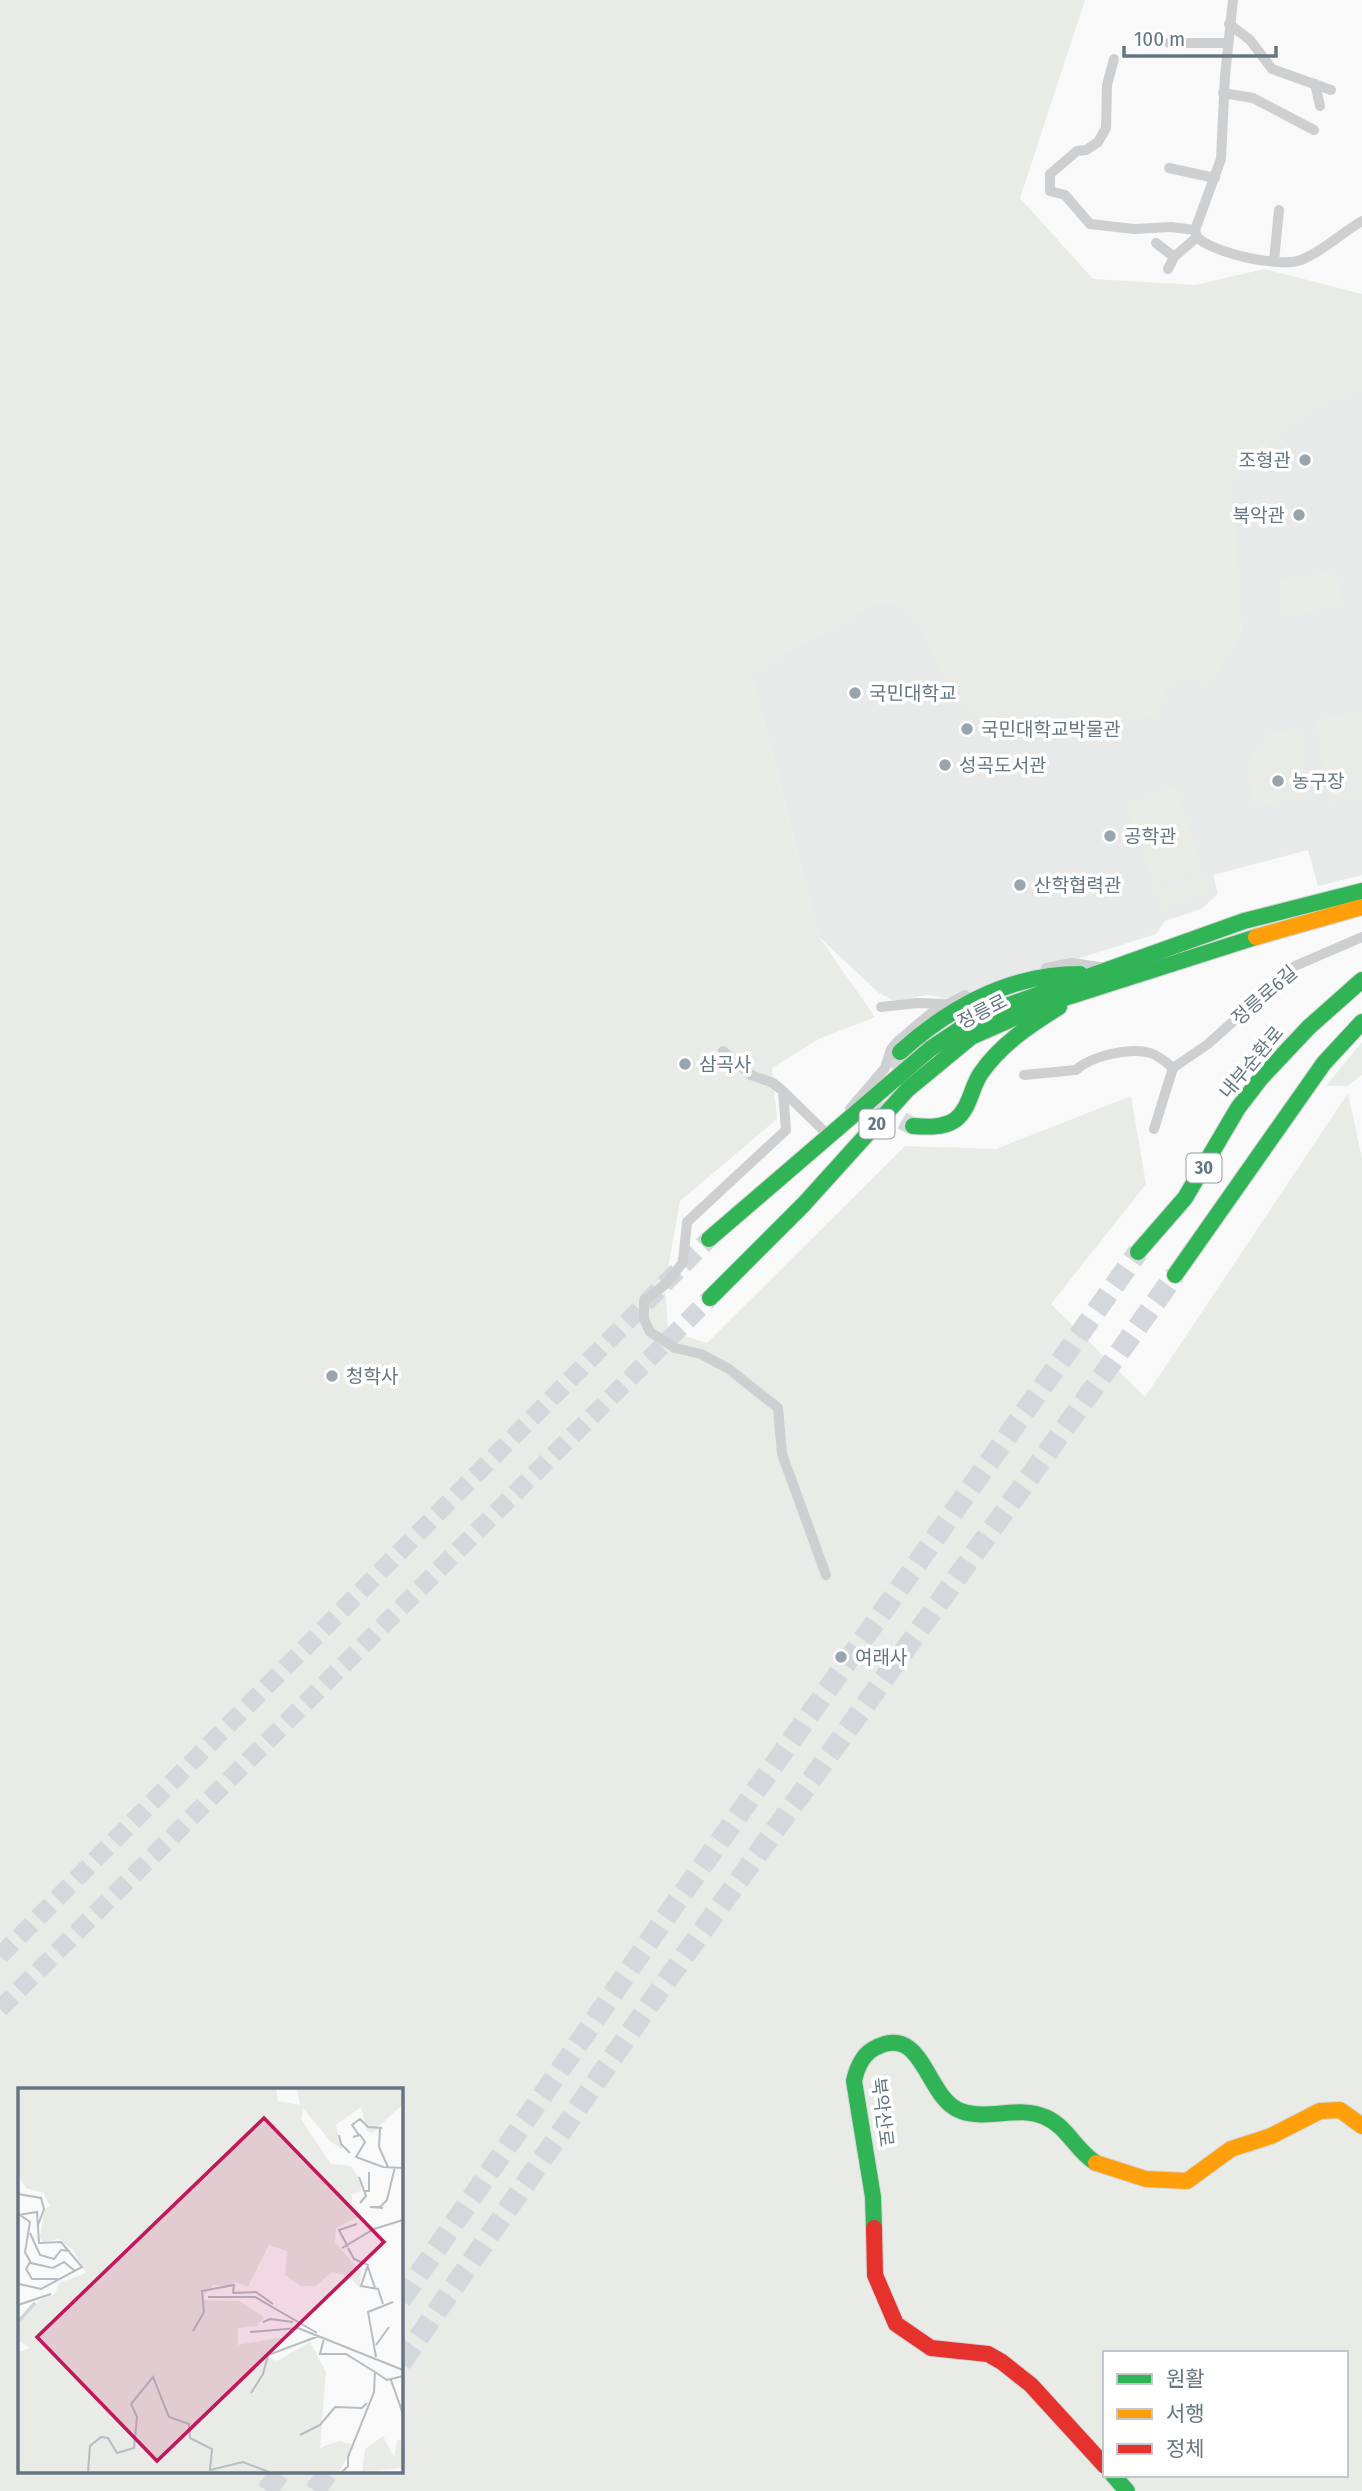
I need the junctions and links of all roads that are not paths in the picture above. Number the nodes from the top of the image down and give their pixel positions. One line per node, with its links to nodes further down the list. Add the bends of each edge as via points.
1 (1233, 0): 2 (street)
2 (1229, 24): 4 (street); 6 (street, via 1250,40 1272,69)
3 (1170, 43): 4 (street)
4 (1228, 43): 8 (street)
5 (1114, 59): 15 (street, via 1107,85 1106,128 1098,142 1077,151 1050,174 1050,191 1065,195 1090,224 1171,227)
6 (1315, 84): 7 (street); 9 (street)
7 (1331, 90)
8 (1223, 93): 10 (street, via 1253,99); 12 (street, via 1221,159)
9 (1320, 106)
10 (1314, 130)
11 (1169, 168): 12 (street)
12 (1215, 178): 15 (street)
13 (1279, 210): 18 (street)
14 (1362, 222): 18 (street, via 1304,259)
15 (1196, 234): 17 (street); 18 (street, via 1204,245 1220,251)
16 (1156, 243): 17 (street)
17 (1174, 257): 19 (street)
18 (1275, 261)
19 (1168, 269)
20 (1362, 891): 22 (main road, 정릉로 / 20)
21 (1362, 907): 26 (main road, 정릉로 / 20)
22 (1215, 930): 24 (main road, 정릉로 / 20); 26 (main road, via 1220,935 1214,941 1154,960)
23 (1362, 937): 34 (street, 정릉로6길, via 1295,966 1217,1036)
24 (1105, 968): 25 (main road, 정릉로 / 20); 29 (street, 정릉로, via 1072,962 1053,966)
25 (1087, 974): 33 (main road, via 1056,972 977,997 931,1024); 40 (main road, 정릉로 / 20, via 981,1015 954,1031)
26 (1136, 976): 28 (main road, 정릉로 / 20)
27 (1362, 980): 42 (main road, 내부순환로 / 30, via 1261,1078 1185,1198)
28 (1075, 995): 37 (main road, via 990,1062 955,1119 940,1126); 44 (main road, 정릉로 / 20, via 1005,1020 940,1060)
29 (945, 1004): 30 (street, 정릉로); 39 (street, 정릉로, via 898,1041 876,1080)
30 (881, 1007)
31 (1362, 1022): 43 (main road, 30, via 1324,1063)
32 (723, 1051): 36 (street, via 751,1075)
33 (900, 1052)
34 (1173, 1068): 35 (street, via 1150,1053 1130,1052 1104,1056 1076,1070); 38 (street)
35 (1024, 1075)
36 (783, 1091): 39 (street); 45 (street, via 786,1130 687,1222 684,1262 644,1301 644,1319 658,1338 729,1369 778,1408 782,1454)
37 (913, 1126)
38 (1154, 1129)
39 (827, 1134): 40 (street, 정릉로)
40 (761, 1196): 41 (main road, 정릉로 / 20)
41 (709, 1240)
42 (1138, 1252)
43 (1175, 1275)
44 (710, 1298)
45 (826, 1574)
46 (1362, 2126): 47 (main road, 북악산로, via 1353,2116 1329,2108 1227,2150 1187,2180 1138,2178 1090,2159 1064,2127 1043,2115 958,2110 947,2102 911,2048 899,2042 867,2052 854,2081 873,2197 875,2274 895,2324 930,2348 988,2354 1002,2362 1031,2385)
47 (1103, 2464)
48 (1115, 2477): 49 (main road)
49 (1126, 2491)

